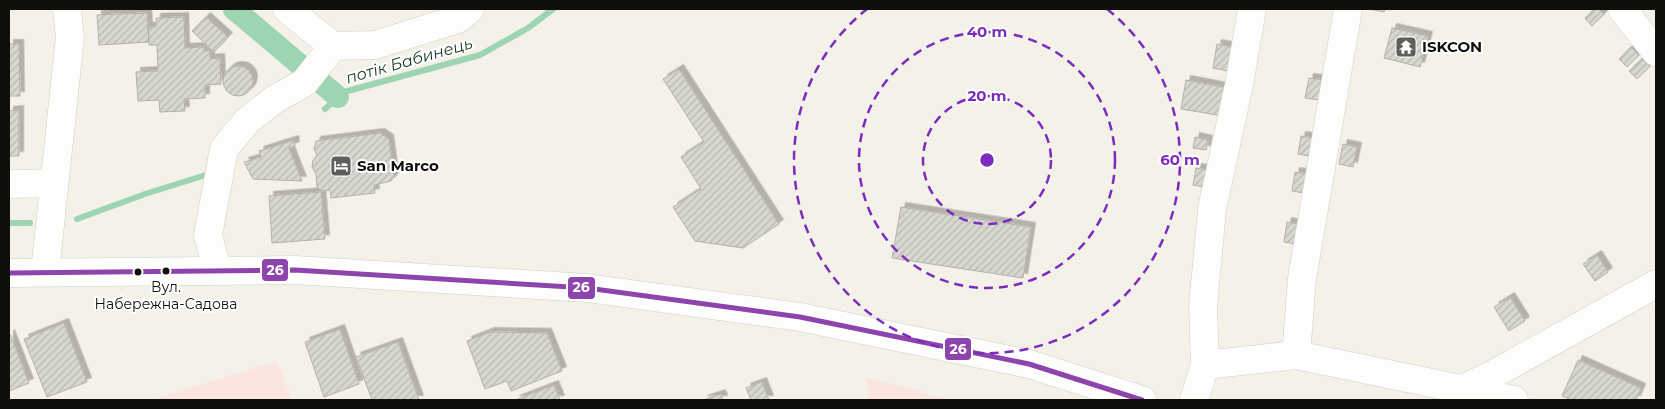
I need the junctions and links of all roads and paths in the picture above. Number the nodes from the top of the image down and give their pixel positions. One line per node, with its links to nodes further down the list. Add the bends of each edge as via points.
1 (67, 9): 10 (street, via 70,37)
2 (287, 9): 8 (street)
3 (470, 9): 8 (street, via 458,20 375,45)
4 (1252, 9): 16 (street, via 1212,209 1202,307)
5 (1348, 9): 15 (street, via 1302,279)
6 (1622, 9): 7 (street)
7 (1656, 52)
8 (327, 53): 11 (street, via 304,83 275,99 248,121 224,149 208,235)
9 (9, 184): 10 (street)
10 (54, 184): 12 (street)
11 (217, 269): 12 (street); 18 (street, via 419,276 587,288 800,317 1029,364)
12 (45, 272): 13 (street)
13 (9, 273)
14 (1656, 284): 17 (street)
15 (1296, 355): 16 (street); 17 (street)
16 (1205, 364): 19 (street)
17 (1462, 389): 20 (street)
18 (1142, 400)
19 (1194, 400)
20 (1514, 400)

